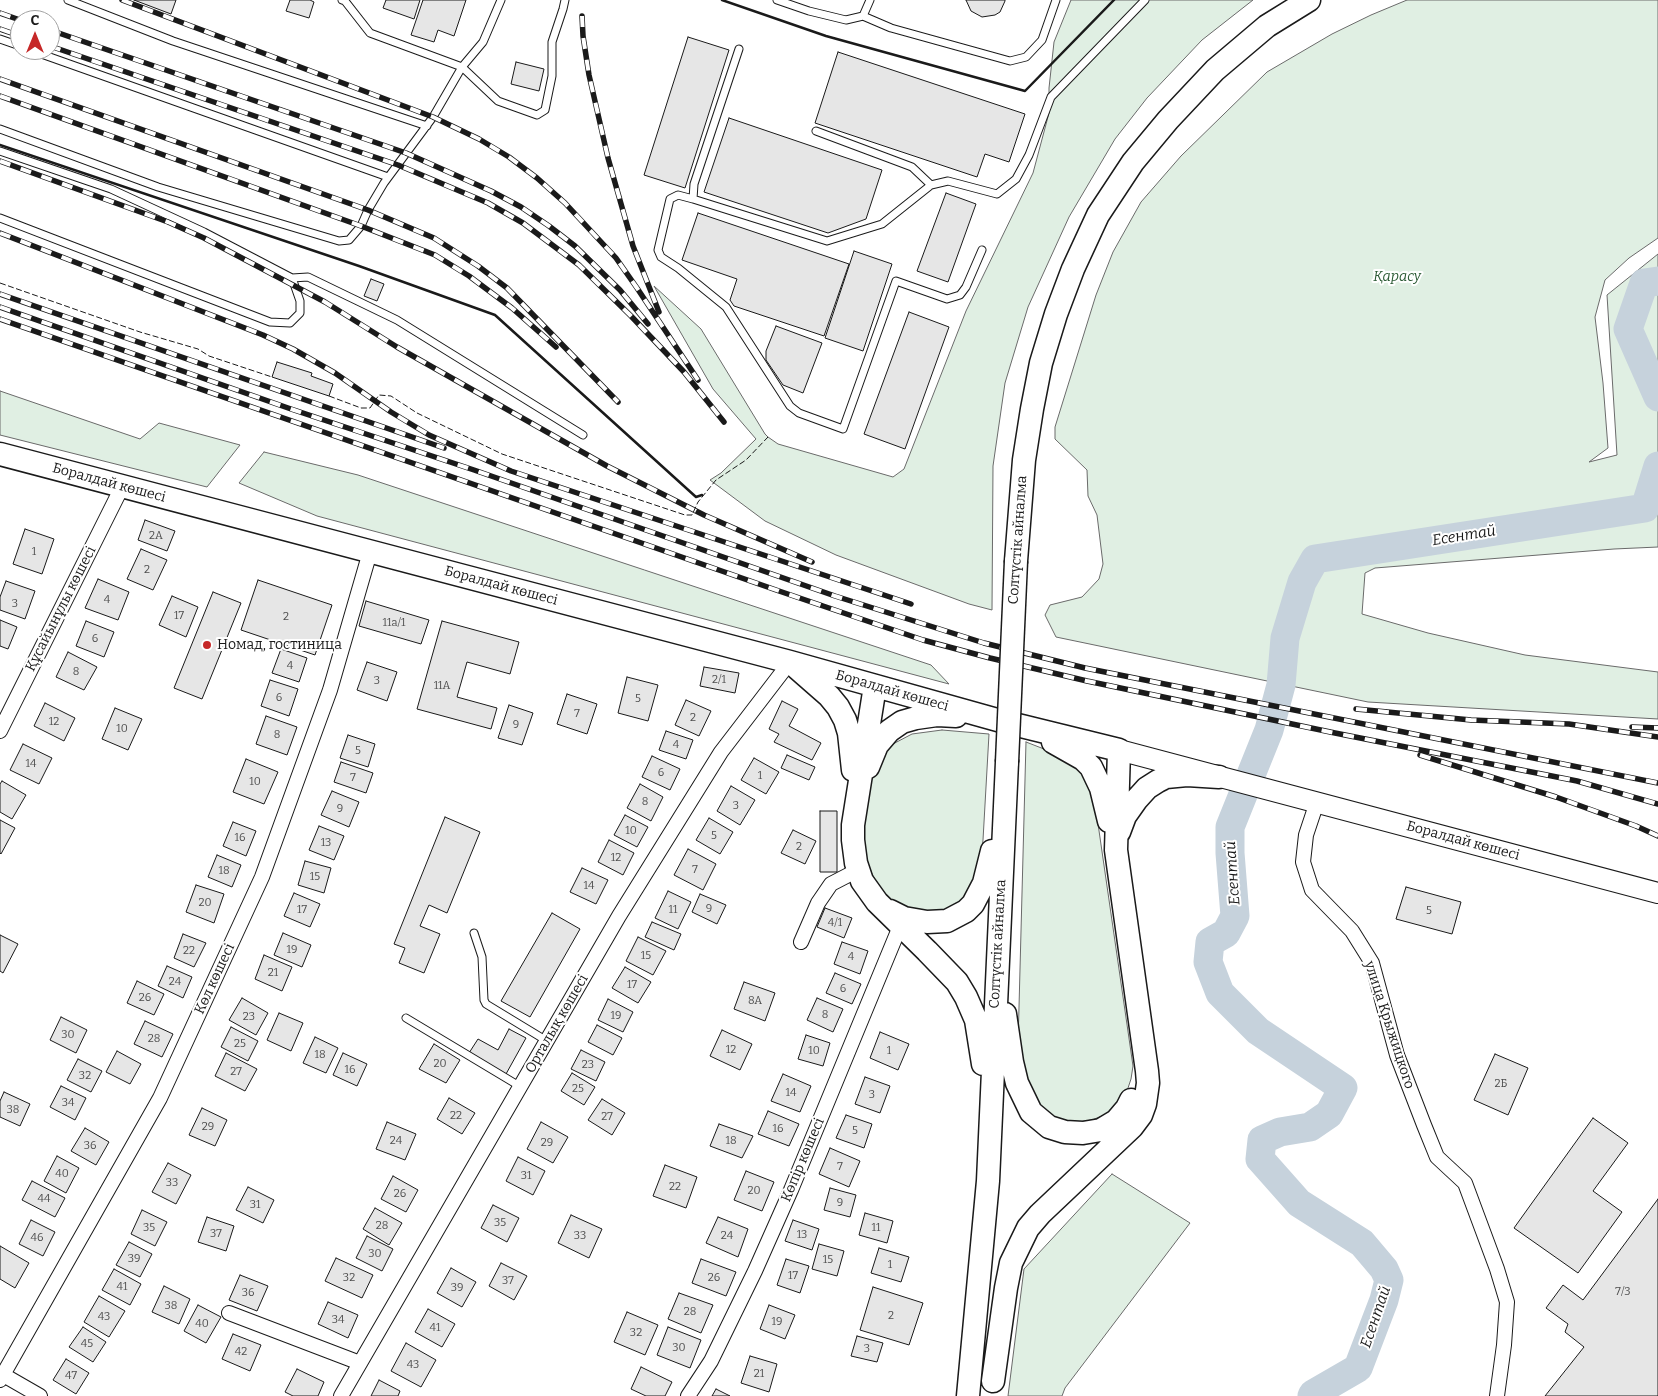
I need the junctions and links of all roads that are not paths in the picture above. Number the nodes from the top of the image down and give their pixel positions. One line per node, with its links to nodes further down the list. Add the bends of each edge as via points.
1 (68, 0): 14 (lane, via 174,41)
2 (342, 0): 13 (lane, via 370,33)
3 (501, 0): 13 (lane, via 483,42)
4 (565, 0): 13 (lane, via 552,42 552,76 545,110 537,115 498,101)
5 (777, 0): 10 (lane, via 846,20)
6 (870, 0): 10 (lane)
7 (1056, 0): 10 (lane, via 1042,40 1026,57 1010,61 891,28)
8 (1145, 0): 19 (lane, via 1051,97 1029,155 1016,179 997,194 948,181)
9 (1309, 0): 33 (main road, Солтүстік айналма, bridge, via 1267,26 1216,70 1168,120 1133,162 1098,215 1069,278 1041,363 1024,460)
10 (863, 16)
11 (739, 49): 20 (lane, via 694,184)
12 (58, 60): 18 (lane)
13 (462, 67): 14 (lane)
14 (427, 126): 18 (lane)
15 (0, 129): 18 (lane, via 158,187 340,241 349,240 361,226)
16 (816, 131): 19 (lane, via 912,167)
17 (0, 151): 23 (lane, via 111,189)
18 (388, 177)
19 (930, 185): 20 (lane, via 882,224 827,241)
20 (693, 199): 22 (lane, via 678,195 670,199 658,250 661,257 726,306 790,406 799,413 843,429 896,281 948,299 960,295)
21 (0, 218): 23 (lane, via 270,322 290,323 300,313 300,301)
22 (982, 250)
23 (292, 278): 24 (lane, via 308,277 397,320)
24 (583, 435)
25 (0, 454): 26 (main road, Боралдай көшесі)
26 (122, 487): 27 (main road, Боралдай көшесі); 31 (street, Құсайынұлы көшесі)
27 (370, 552): 28 (main road, Боралдай көшесі); 52 (street, Көл көшесі, via 330,690 262,877 160,1098)
28 (790, 662): 29 (main road, Боралдай көшесі); 36 (main road, via 829,696 845,720 852,749); 45 (street, Орталық көшесі, via 721,752 619,916)
29 (875, 686): 30 (main road, Боралдай көшесі); 36 (main road)
30 (1008, 723): 32 (main road, Боралдай көшесі); 36 (main road, via 938,715 902,722 877,745); 37 (main road, via 1067,749 1091,767 1101,788)
31 (0, 731)
32 (1119, 750): 34 (main road, Боралдай көшесі); 37 (main road)
33 (1006, 772): 40 (main road, via 988,872 973,904 947,920); 43 (main road, Солтүстік айналма)
34 (1219, 777): 35 (main road, Боралдай көшесі); 37 (main road, via 1187,775 1158,780 1147,788 1125,816)
35 (1317, 802): 39 (main road, Боралдай көшесі); 58 (street, улица Крыжицкого, via 1306,835 1303,862 1312,890 1352,931 1372,964 1397,1055 1424,1125 1438,1157 1465,1182 1498,1269 1507,1302)
36 (855, 806): 38 (main road, via 853,840)
37 (1116, 850): 46 (main road)
38 (858, 870): 40 (main road, via 877,902); 42 (street, via 831,884 818,903)
39 (1654, 894)
40 (902, 922): 48 (main road, via 957,982 976,1020); 56 (street, Көпір көшесі, via 755,1271 711,1361)
41 (474, 933): 45 (lane, via 482,957 486,1004)
42 (801, 942)
43 (997, 959): 46 (main road, via 1017,1083 1031,1112 1049,1127 1083,1133 1101,1130 1116,1121 1127,1108 1140,1079); 48 (main road, Солтүстік айналма)
44 (406, 1018): 47 (lane)
45 (547, 1041): 47 (street, Орталық көшесі)
46 (1143, 1048): 53 (main road, via 1148,1084 1141,1115 1040,1214 1017,1248 1006,1288)
47 (521, 1087): 51 (street, Орталық көшесі)
48 (990, 1122): 49 (main road, Солтүстік айналма)
49 (988, 1181): 53 (main road, Солтүстік айналма); 57 (main road, Солтүстік айналма)
50 (229, 1313): 51 (street)
51 (360, 1363): 55 (street, Орталық көшесі)
52 (1, 1376): 54 (street)
53 (993, 1388)
54 (40, 1396)
55 (341, 1396)
56 (688, 1396)
57 (968, 1396)
58 (1497, 1396)

